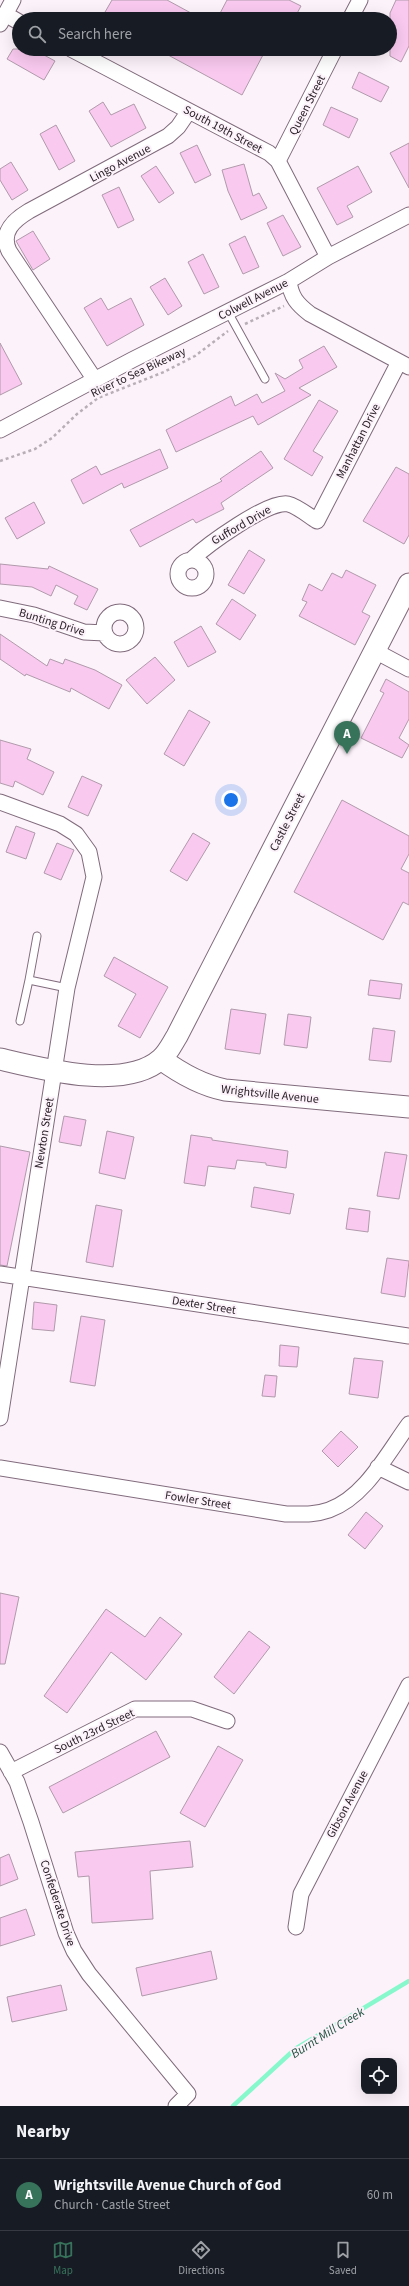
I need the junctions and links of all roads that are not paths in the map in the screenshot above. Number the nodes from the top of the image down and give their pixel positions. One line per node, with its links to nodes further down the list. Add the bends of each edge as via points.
1 (12, 0): 4 (street)
2 (360, 0): 3 (street)
3 (354, 12)
4 (2, 19): 5 (street)
5 (12, 21)
6 (84, 56): 8 (street, South 19th Street)
7 (331, 56): 9 (street, Queen Street)
8 (189, 111): 9 (street, South 19th Street); 16 (street, Lingo Avenue, via 168,136 42,204 18,218 9,227 7,247)
9 (278, 160): 11 (street, South 19th Street)
10 (409, 215): 11 (street, Colwell Avenue)
11 (328, 257): 12 (street, Colwell Avenue)
12 (289, 281): 13 (street, Colwell Avenue); 14 (street, via 291,294 300,307)
13 (228, 312): 15 (lane); 16 (street, Colwell Avenue)
14 (404, 364): 18 (street, Manhattan Drive)
15 (266, 379)
16 (95, 380): 17 (street, Colwell Avenue)
17 (0, 430)
18 (317, 521): 19 (street, Gufford Drive, via 288,504 270,506 206,546)
19 (191, 560)
20 (409, 584): 23 (street, Castle Street)
21 (0, 608): 22 (street, Bunting Drive, via 34,615 84,632)
22 (105, 633)
23 (375, 651): 24 (street); 31 (street, Castle Street, via 177,1036)
24 (409, 669)
25 (0, 802): 28 (street, Newton Street, via 60,824 76,834 89,852 94,877)
26 (37, 936): 27 (lane)
27 (29, 980): 28 (lane); 29 (lane)
28 (66, 988): 32 (street, Newton Street)
29 (20, 1021)
30 (0, 1059): 32 (street)
31 (161, 1059): 32 (street, via 142,1069 119,1075); 33 (street, Wrightsville Avenue, via 200,1082 225,1090)
32 (53, 1071): 35 (street, Newton Street)
33 (409, 1107)
34 (0, 1274): 35 (street, Dexter Street)
35 (21, 1277): 36 (street, Dexter Street); 37 (street, Newton Street)
36 (409, 1336)
37 (0, 1418)
38 (409, 1424): 39 (street, Fowler Street)
39 (378, 1466): 40 (street, Fowler Street, via 349,1500 329,1510 308,1514 286,1514); 41 (street)
40 (0, 1468)
41 (409, 1482)
42 (409, 1685): 46 (street, Gibson Avenue, via 301,1894)
43 (227, 1721): 45 (street, South 23rd Street, via 192,1709 135,1709)
44 (0, 1752): 45 (street, Confederate Drive)
45 (12, 1772): 47 (street, Confederate Drive, via 36,1833 66,1933 74,1951 89,1974 188,2094)
46 (296, 1927)
47 (176, 2106)

